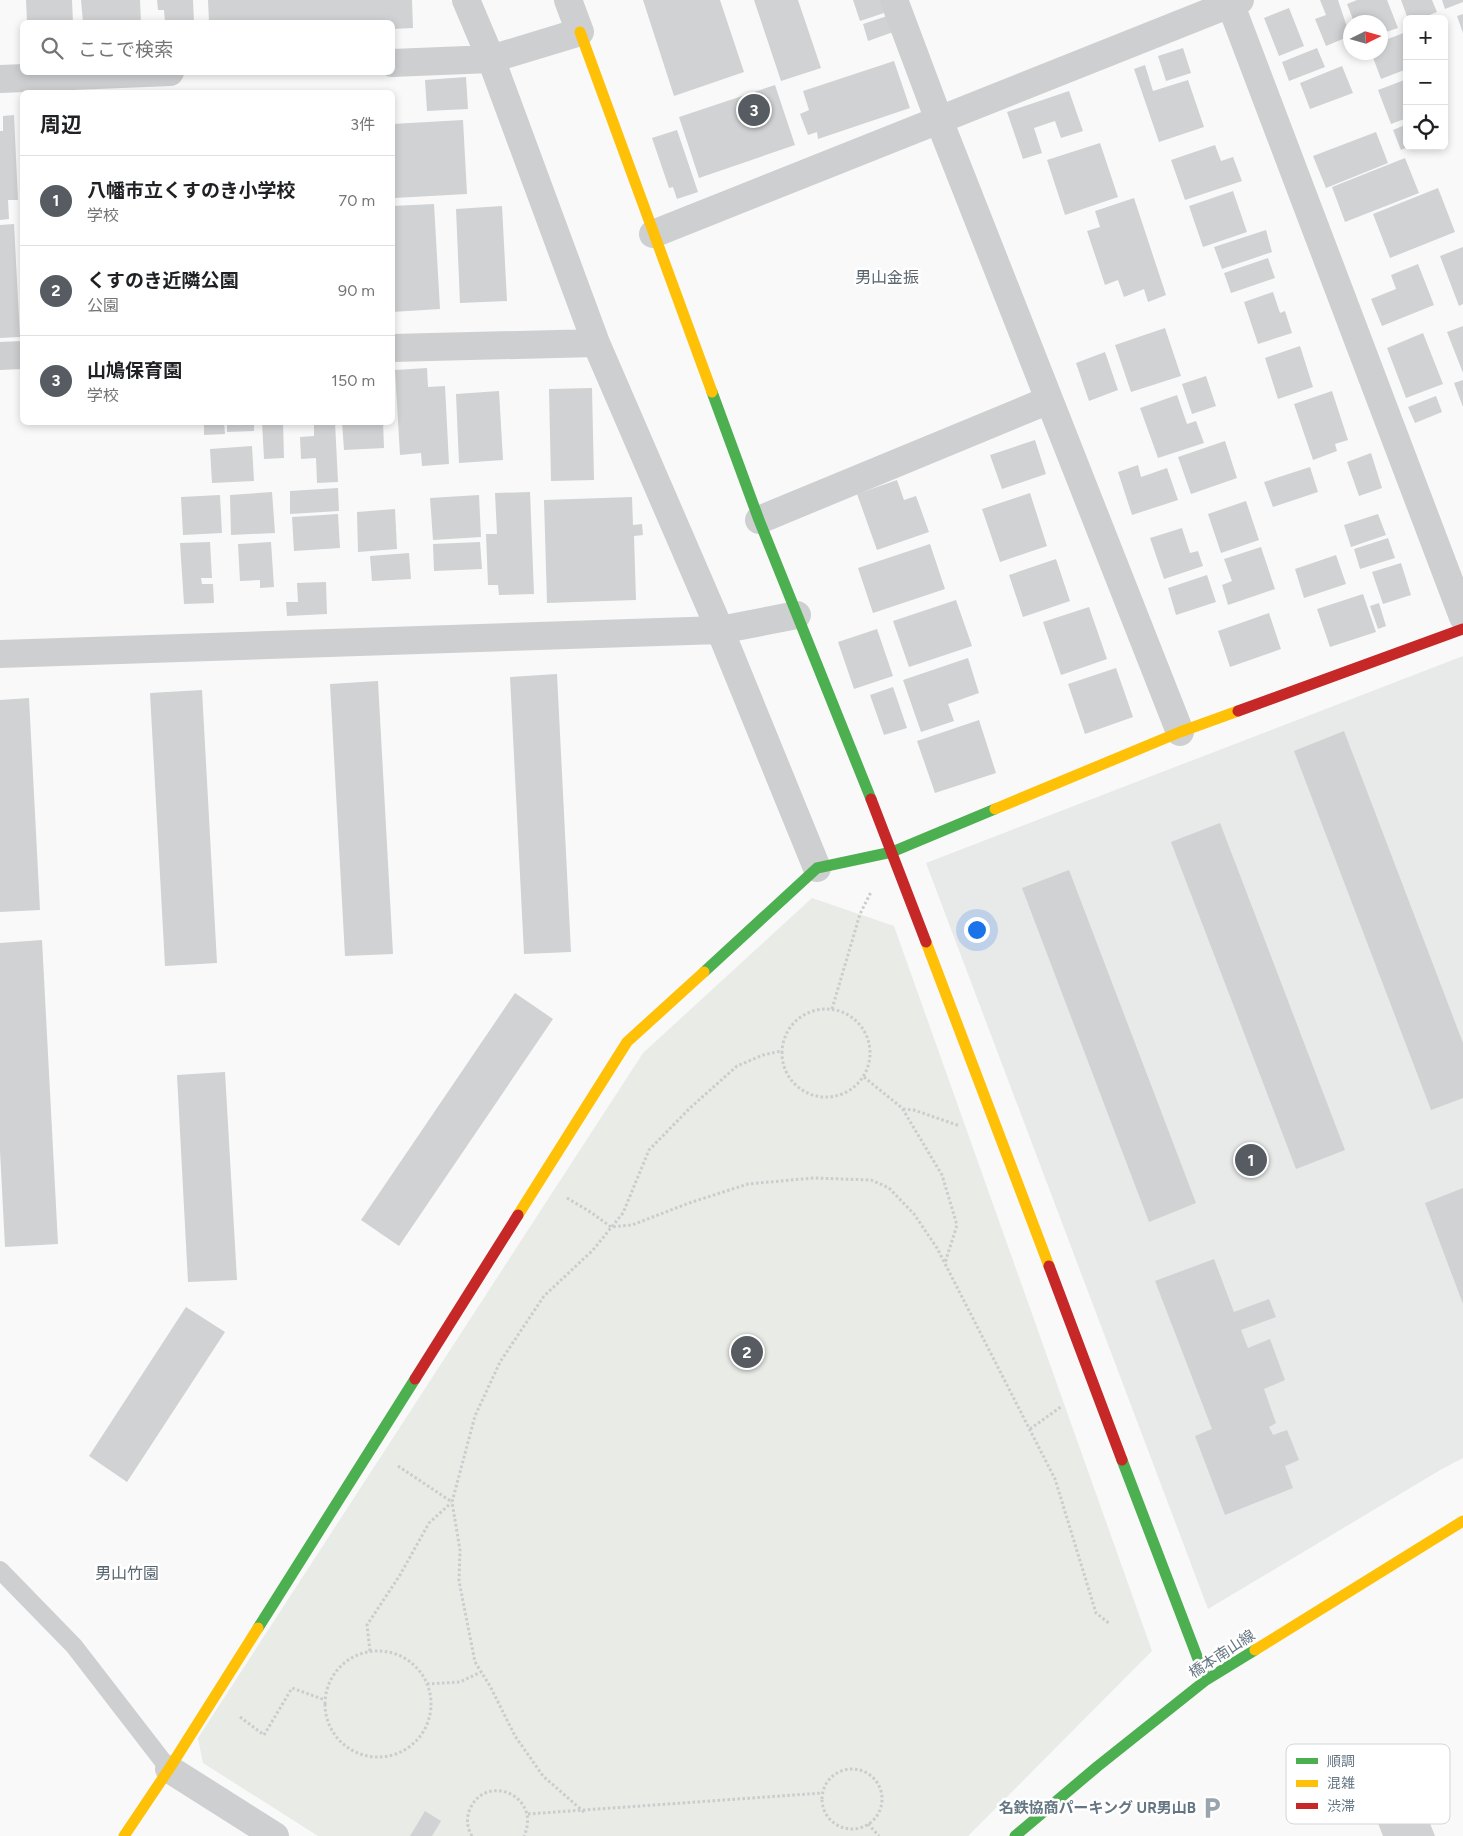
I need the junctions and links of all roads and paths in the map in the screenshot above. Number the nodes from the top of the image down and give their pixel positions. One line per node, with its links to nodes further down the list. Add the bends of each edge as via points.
1 (466, 0): 6 (street)
2 (568, 0): 5 (street)
3 (894, 0): 10 (street)
4 (1233, 1): 10 (street); 19 (street)
5 (580, 32): 6 (street); 11 (street)
6 (491, 60): 7 (street); 12 (street)
7 (395, 64)
8 (97, 75): 9 (street)
9 (0, 79)
10 (939, 120): 11 (street); 16 (street)
11 (653, 234): 17 (street)
12 (596, 343): 13 (street); 21 (street)
13 (395, 348)
14 (20, 355): 15 (street)
15 (0, 356)
16 (1049, 400): 17 (street); 23 (street)
17 (760, 520): 18 (street)
18 (797, 615): 21 (street); 24 (street)
19 (1463, 617)
20 (1463, 628): 23 (street)
21 (720, 630): 22 (street); 25 (street)
22 (0, 654)
23 (1180, 732): 24 (street)
24 (892, 852): 25 (street); 26 (path, via 860,914); 43 (street)
25 (817, 868): 47 (street, via 627,1042)
26 (832, 1009): 27 (path, via 817,1010 792,1024 784,1037); 28 (path, via 858,1022 866,1034 870,1048)
27 (781, 1051): 28 (path, via 789,1079 812,1096 827,1098 841,1095); 32 (path, via 737,1066 649,1150 623,1214)
28 (864, 1077): 29 (path)
29 (902, 1108): 30 (path); 33 (path, via 942,1175 956,1225)
30 (960, 1126)
31 (562, 1195): 32 (path)
32 (611, 1227): 33 (path, via 632,1225 748,1184 813,1178 871,1180 889,1188 914,1214); 37 (path, via 593,1250 544,1296 500,1362 475,1416)
33 (944, 1263): 35 (path)
34 (1062, 1406): 35 (path)
35 (1030, 1429): 40 (path, via 1055,1479 1096,1613)
36 (394, 1464): 37 (path)
37 (452, 1502): 41 (path, via 429,1523 367,1625); 42 (path, via 460,1550 459,1581 475,1662)
38 (1463, 1521): 43 (street, 橋本南山線)
39 (0, 1570): 47 (lane, via 74,1646)
40 (1110, 1624)
41 (370, 1651): 44 (path, via 387,1651 404,1658 418,1669); 45 (path, via 353,1656 338,1667 329,1682)
42 (481, 1672): 44 (path, via 460,1682); 49 (path, via 515,1736 543,1776)
43 (1206, 1680): 57 (street, 橋本南山線)
44 (427, 1684): 45 (path, via 431,1701 429,1719 422,1734 409,1747 394,1755 360,1754 345,1746 333,1733 326,1717)
45 (325, 1700): 46 (path, via 292,1688 264,1735)
46 (236, 1714)
47 (169, 1769): 52 (street); 53 (street)
48 (822, 1793): 49 (path); 51 (path, via 822,1807 833,1823 850,1829); 51 (path, via 827,1780 843,1770 853,1768 870,1775 881,1791 882,1800 876,1818)
49 (584, 1812): 50 (path)
50 (528, 1814): 54 (path, via 517,1797 508,1792 488,1792 476,1801 468,1814); 55 (path)
51 (868, 1824): 56 (path)
52 (124, 1836)
53 (275, 1836)
54 (472, 1836)
55 (524, 1836)
56 (879, 1836)
57 (1015, 1836)

